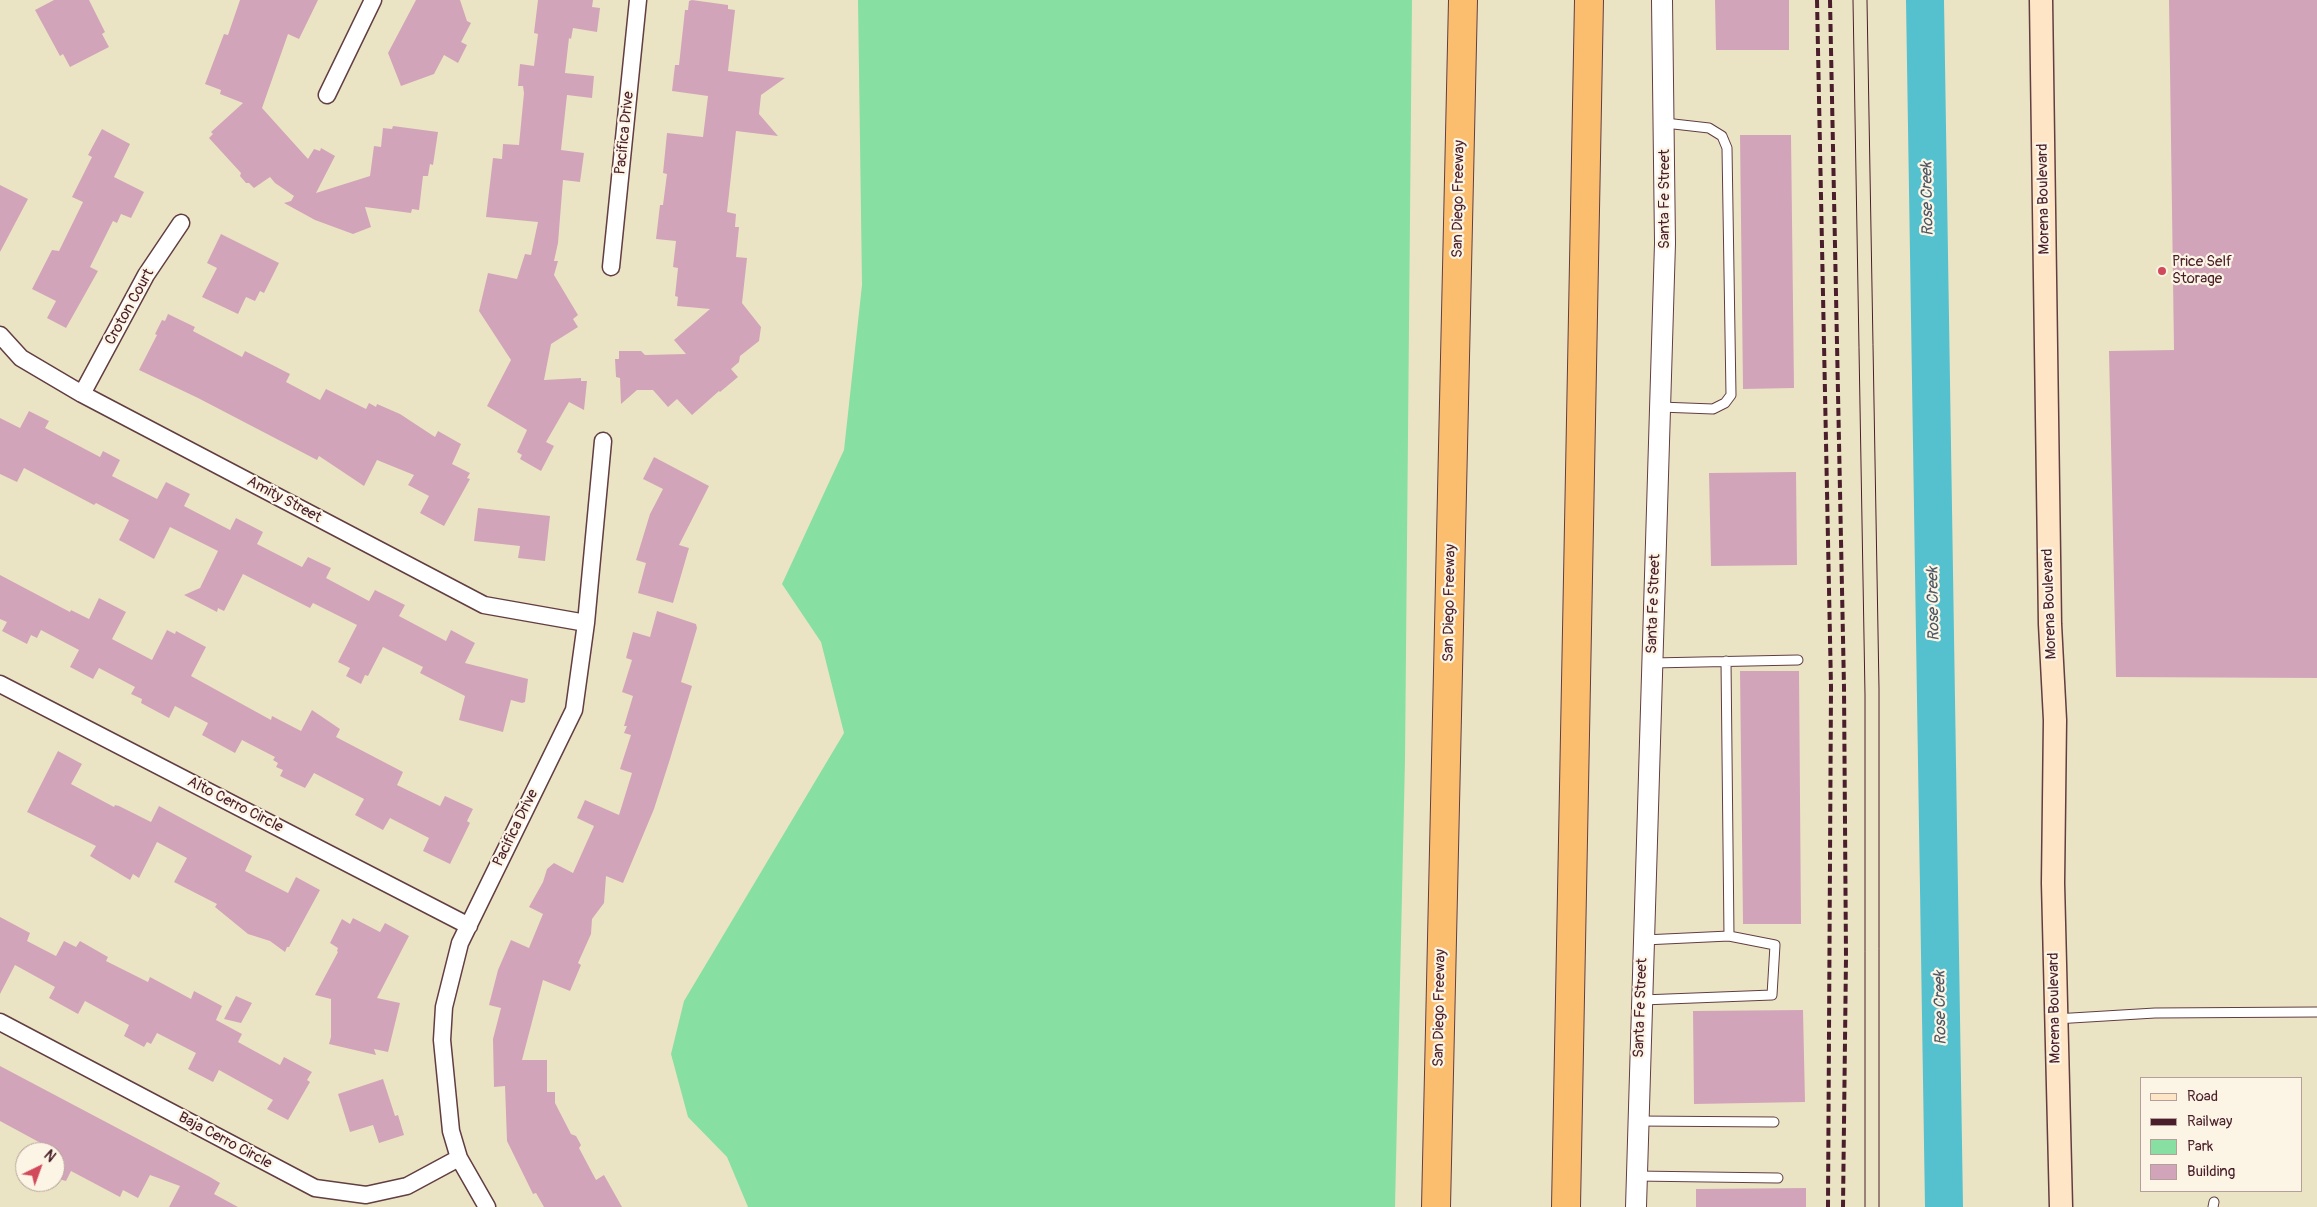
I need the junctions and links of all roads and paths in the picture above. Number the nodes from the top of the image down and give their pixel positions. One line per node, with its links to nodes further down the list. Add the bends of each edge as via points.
1 (373, 0): 7 (street)
2 (638, 0): 10 (street, Pacifica Drive)
3 (1464, 0): 33 (highway, San Diego Freeway)
4 (1589, 0): 34 (highway)
5 (1662, 0): 8 (street, Santa Fe Street)
6 (2041, 0): 25 (main road, Morena Boulevard, via 2050,624 2055,720)
7 (327, 95)
8 (1665, 123): 13 (street, Santa Fe Street); 13 (lane, via 1709,128 1722,136 1727,148 1731,395 1725,403 1713,409)
9 (181, 223): 12 (street, Croton Court, via 146,275)
10 (612, 267)
11 (0, 335): 12 (street, Amity Street, via 21,358)
12 (82, 394): 15 (street, Amity Street, via 484,605)
13 (1660, 407): 18 (street, Santa Fe Street)
14 (602, 440): 15 (street, Pacifica Drive)
15 (586, 623): 20 (street, Pacifica Drive, via 574,710)
16 (1798, 660): 17 (lane)
17 (1726, 661): 18 (lane); 21 (lane)
18 (1652, 663): 22 (street, Santa Fe Street)
19 (0, 684): 20 (street, Alto Cerro Circle)
20 (469, 926): 29 (street, Pacifica Drive, via 460,943 444,1007 442,1040 451,1130)
21 (1729, 936): 22 (lane); 23 (lane, via 1775,944 1772,995)
22 (1643, 940): 23 (street, Santa Fe Street)
23 (1641, 1000): 27 (street, Santa Fe Street)
24 (2317, 1012): 25 (lane, via 2155,1013)
25 (2055, 1020): 36 (main road, Morena Boulevard)
26 (0, 1022): 29 (street, Baja Cerro Circle, via 315,1188 366,1195 407,1186)
27 (1637, 1121): 28 (lane); 30 (street, Santa Fe Street)
28 (1774, 1122)
29 (459, 1158): 32 (street, Pacifica Drive)
30 (1636, 1176): 31 (lane); 35 (street, Santa Fe Street)
31 (1778, 1178)
32 (486, 1207)
33 (1436, 1207)
34 (1566, 1207)
35 (1636, 1207)
36 (2061, 1207)

